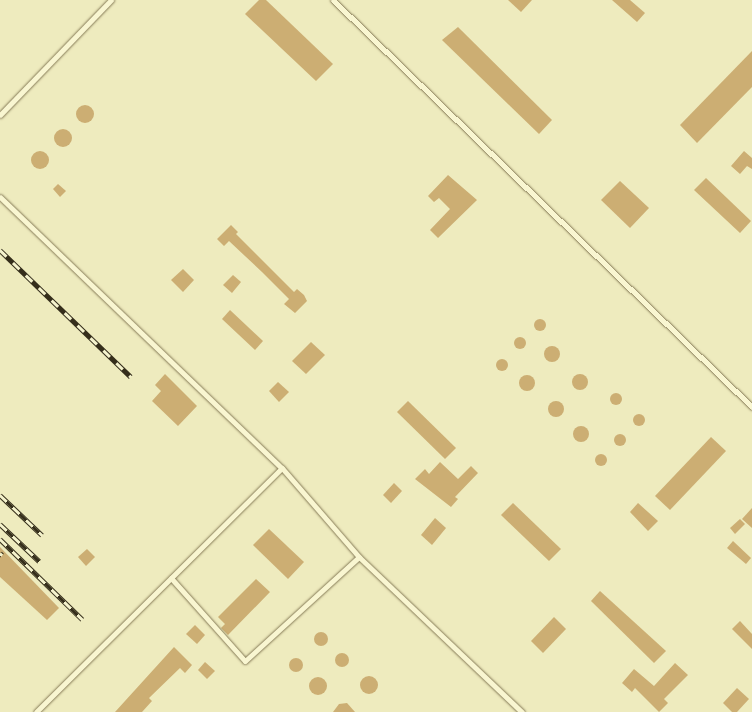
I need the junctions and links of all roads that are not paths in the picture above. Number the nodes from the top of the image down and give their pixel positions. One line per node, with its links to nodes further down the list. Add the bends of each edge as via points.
1 (111, 0): 3 (lane)
2 (333, 0): 5 (lane)
3 (0, 115)
4 (0, 197): 6 (lane)
5 (752, 408)
6 (282, 468): 7 (lane); 8 (lane)
7 (358, 556): 8 (lane, via 245,661); 10 (lane)
8 (171, 578): 9 (lane)
9 (36, 712)
10 (522, 712)

